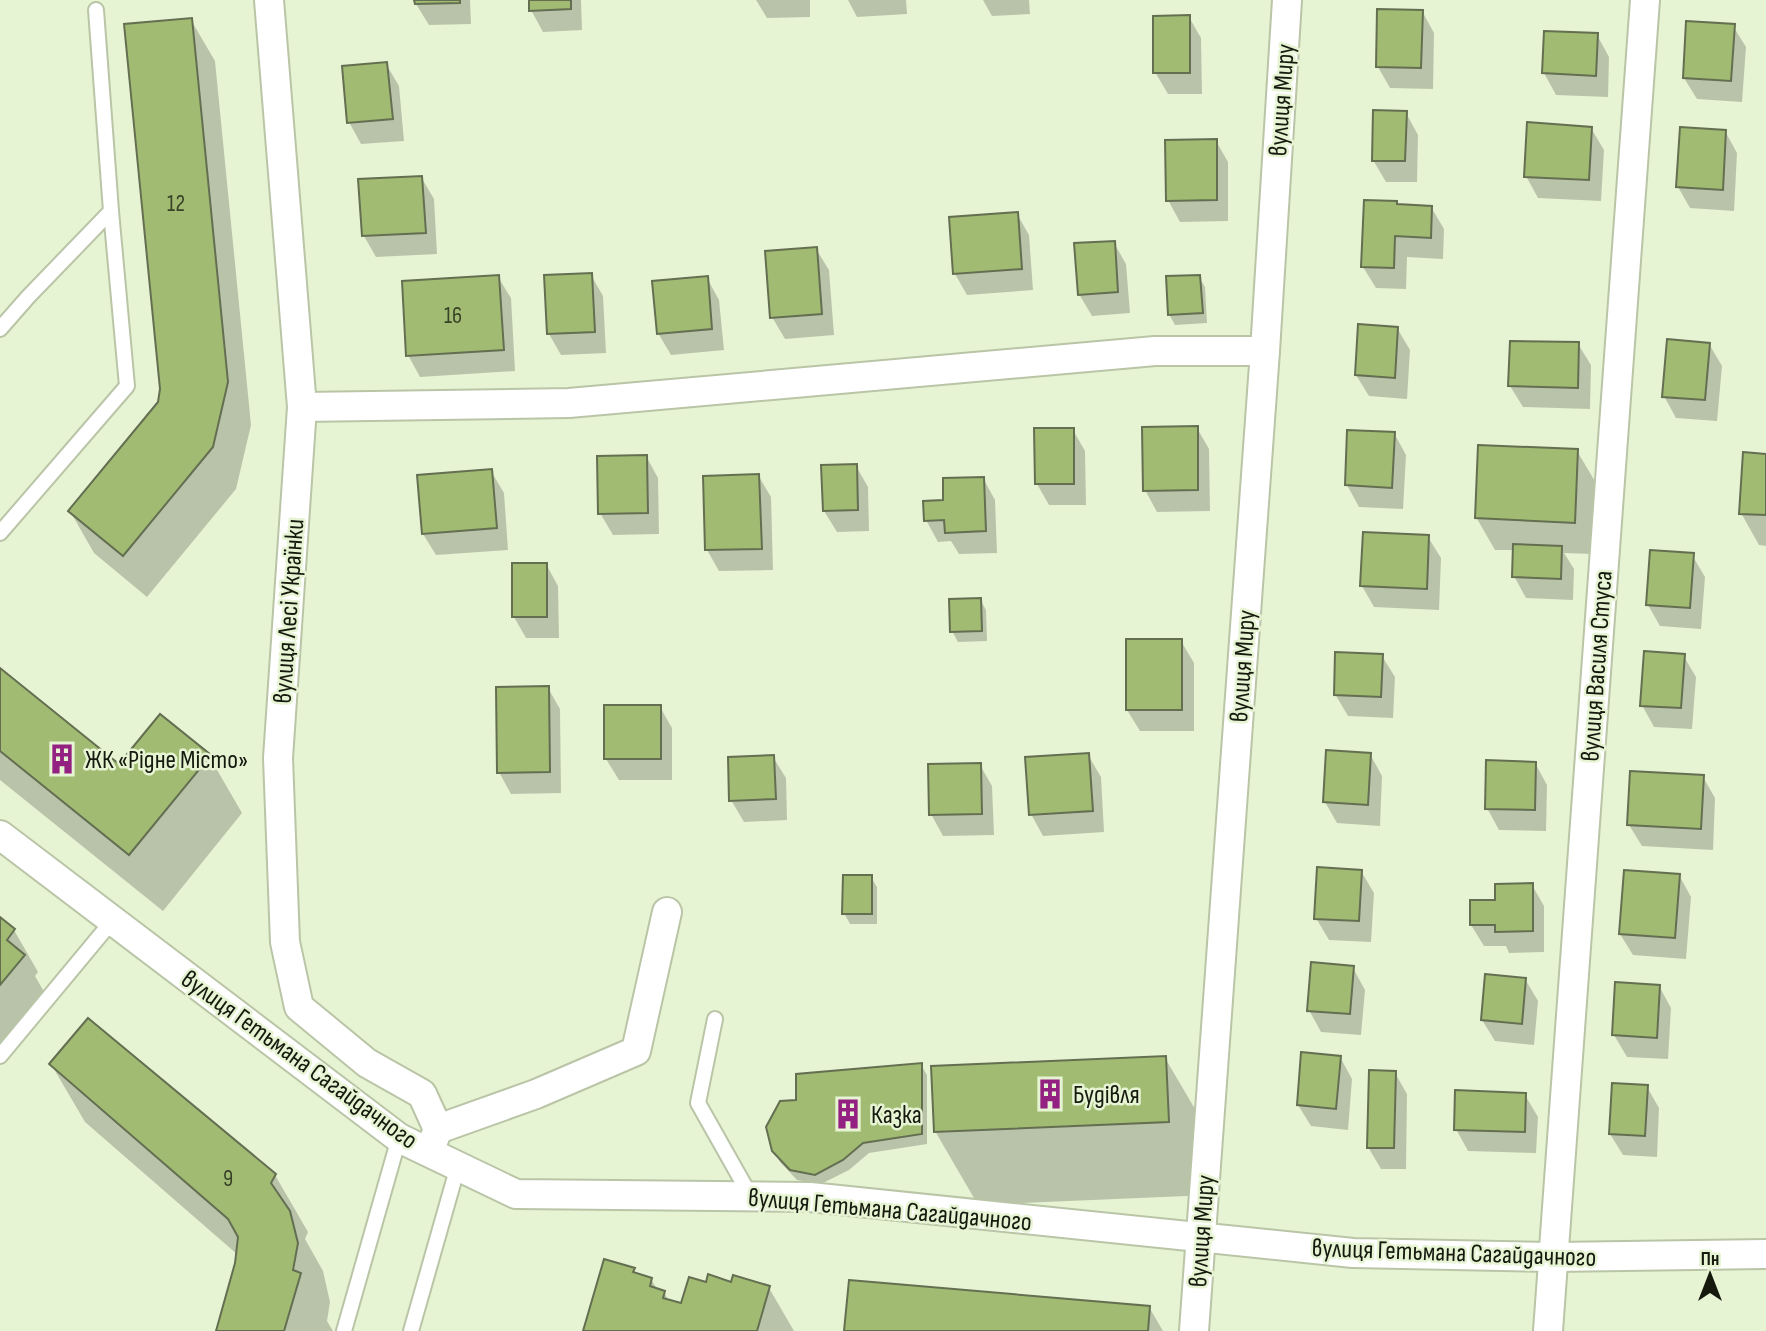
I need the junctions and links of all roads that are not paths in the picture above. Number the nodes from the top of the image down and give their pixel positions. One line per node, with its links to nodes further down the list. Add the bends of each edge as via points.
1 (268, 0): 8 (street, вулиця Лесі Українки)
2 (1287, 0): 7 (street, вулиця Миру)
3 (1645, 0): 21 (street, вулиця Василя Стуса)
4 (96, 10): 5 (lane)
5 (111, 211): 6 (lane); 9 (lane, via 127,386)
6 (0, 329)
7 (1265, 351): 8 (street, via 1155,351 569,403); 19 (street, вулиця Миру)
8 (302, 407): 16 (street, вулиця Лесі Українки, via 278,758 285,942 299,1007 367,1063 422,1094)
9 (0, 533)
10 (0, 835): 12 (street, вулиця Гетьмана Сагайдачного)
11 (667, 912): 16 (street, via 636,1051)
12 (113, 920): 14 (lane); 15 (street, вулиця Гетьмана Сагайдачного)
13 (715, 1019): 18 (lane, via 698,1103)
14 (0, 1056)
15 (399, 1138): 16 (street, вулиця Гетьмана Сагайдачного); 22 (lane)
16 (433, 1141): 17 (street, вулиця Гетьмана Сагайдачного)
17 (458, 1166): 18 (street, вулиця Гетьмана Сагайдачного, via 516,1194); 23 (lane)
18 (751, 1196): 19 (street, вулиця Гетьмана Сагайдачного, via 810,1197)
19 (1201, 1237): 21 (street, вулиця Гетьмана Сагайдачного, via 1353,1253); 24 (street, вулиця Миру)
20 (1766, 1254): 21 (street, вулиця Гетьмана Сагайдачного)
21 (1554, 1257): 25 (street, вулиця Василя Стуса)
22 (344, 1331)
23 (411, 1331)
24 (1194, 1331)
25 (1548, 1331)

